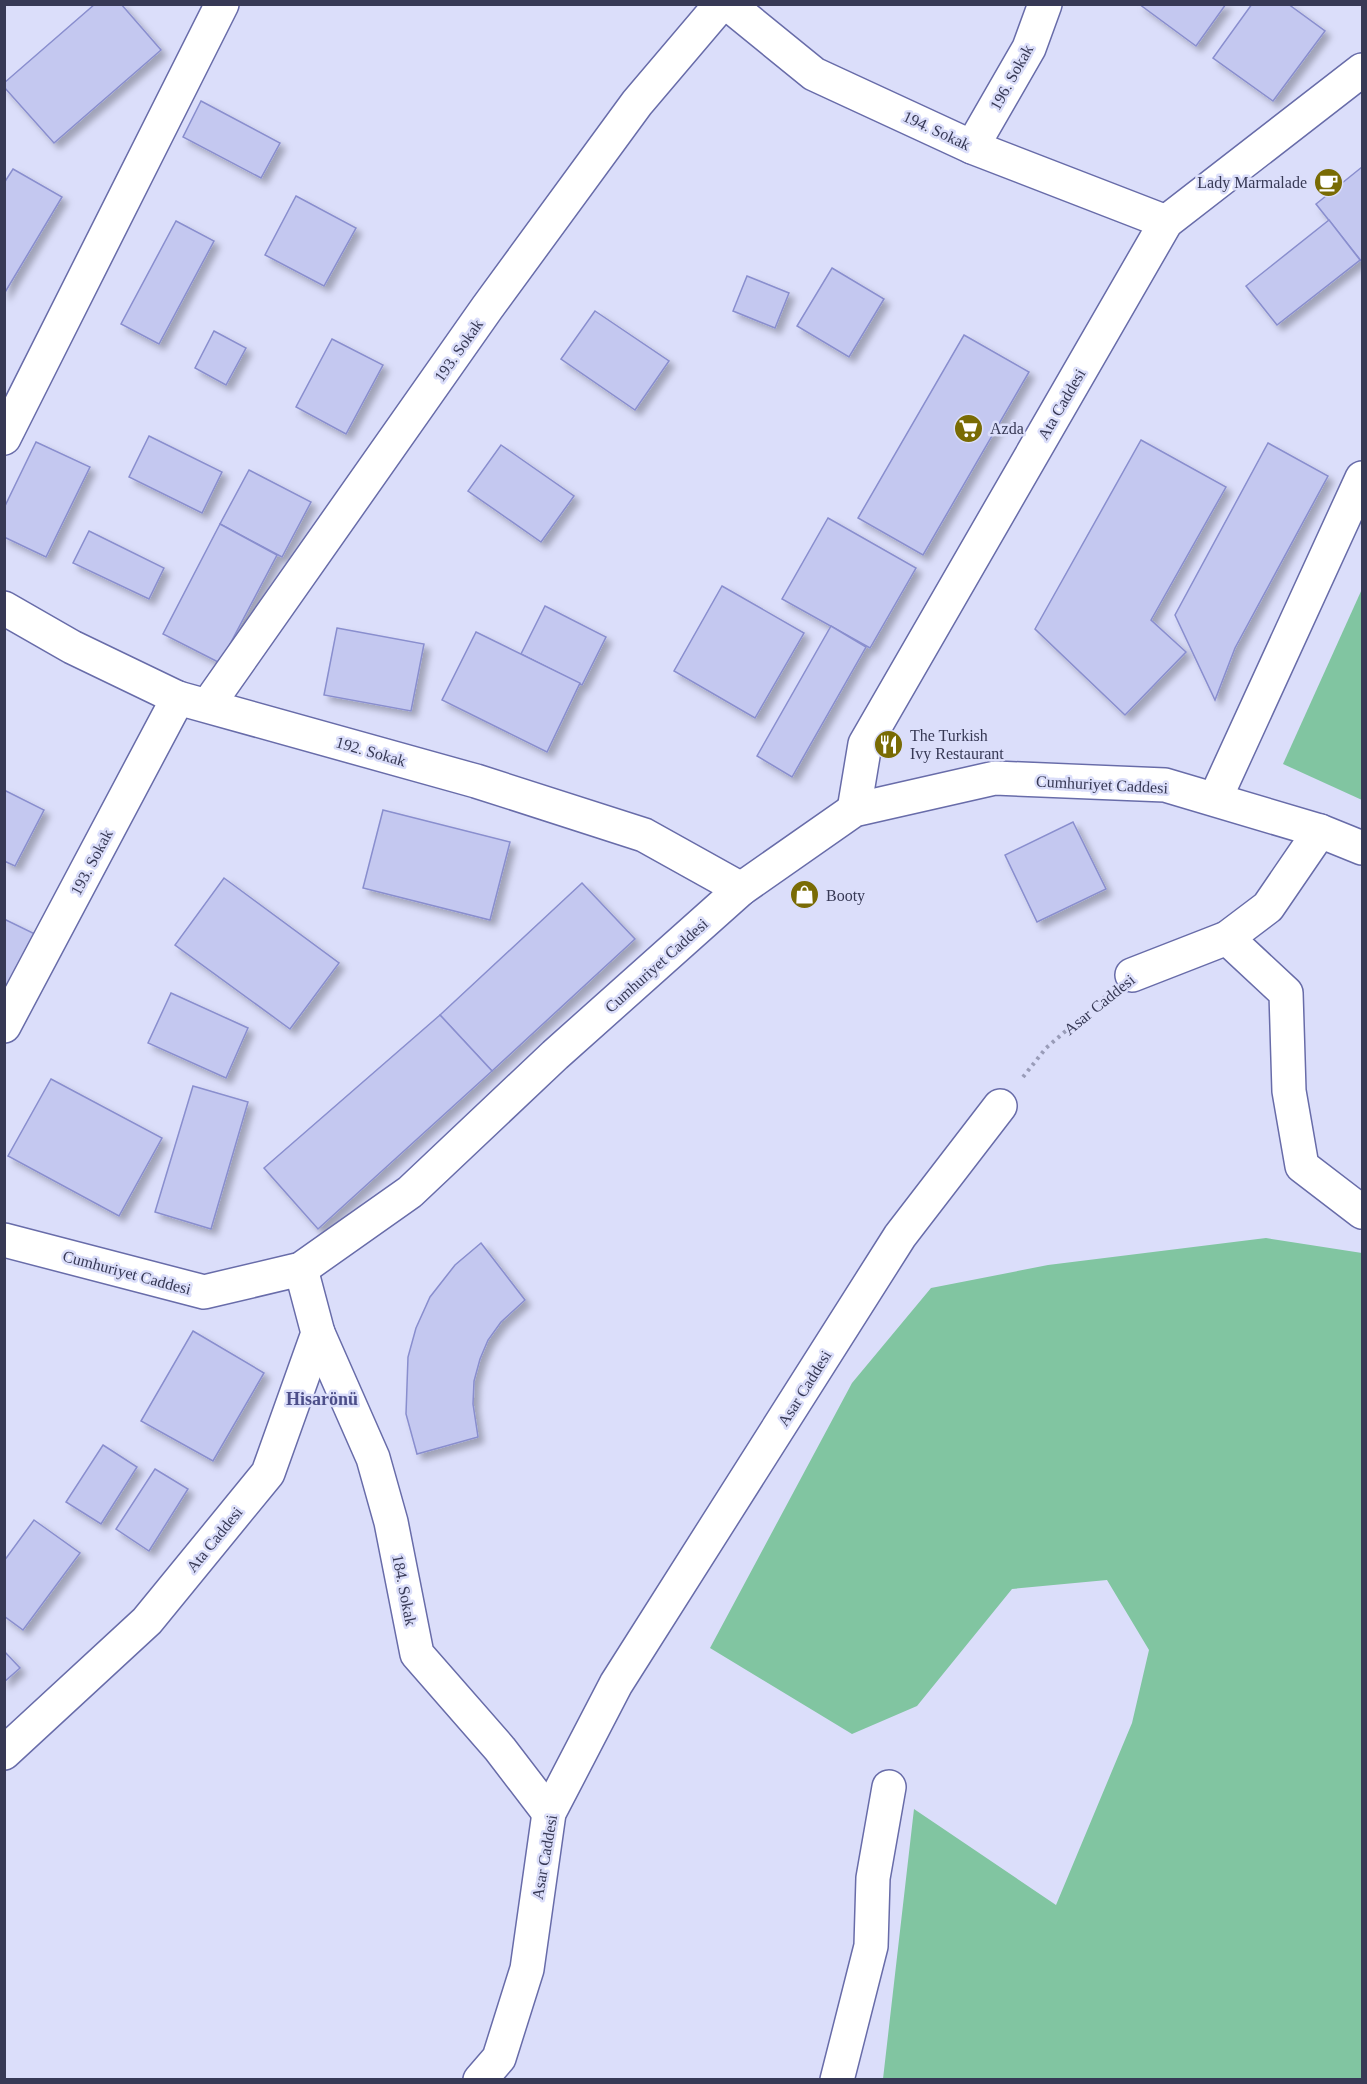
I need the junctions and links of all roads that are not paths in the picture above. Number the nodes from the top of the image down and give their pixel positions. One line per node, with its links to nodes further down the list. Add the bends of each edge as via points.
1 (222, 4): 8 (street)
2 (721, 4): 11 (street, 193. Sokak, via 637,103)
3 (728, 4): 6 (street, 194. Sokak, via 814,74)
4 (1045, 4): 6 (street, 196. Sokak, via 1029,48)
5 (1362, 70): 7 (street, Ata Caddesi)
6 (972, 147): 7 (street, 194. Sokak)
7 (1166, 222): 13 (street, Ata Caddesi, via 865,744)
8 (4, 438)
9 (1362, 478): 12 (street)
10 (4, 608): 11 (street, 192. Sokak, via 72,646)
11 (193, 701): 16 (street, 192. Sokak, via 476,781 644,835); 19 (street, 193. Sokak)
12 (1215, 799): 13 (street, Cumhuriyet Caddesi, via 1165,785 995,778); 14 (street, Cumhuriyet Caddesi)
13 (854, 810): 16 (street, Cumhuriyet Caddesi)
14 (1320, 831): 15 (street, Cumhuriyet Caddesi); 17 (street, Asar Caddesi, via 1268,907)
15 (1362, 848)
16 (741, 889): 23 (street, Cumhuriyet Caddesi, via 555,1055 410,1192)
17 (1227, 938): 18 (street, Asar Caddesi); 21 (street, via 1286,993 1289,1092 1302,1166)
18 (1132, 975)
19 (4, 1026)
20 (1000, 1106): 27 (street, Asar Caddesi, via 894,1246 616,1684)
21 (1362, 1212)
22 (4, 1240): 23 (street, Cumhuriyet Caddesi, via 204,1292)
23 (301, 1269): 24 (street)
24 (318, 1333): 25 (street, Ata Caddesi, via 268,1473 147,1620); 27 (street, 184. Sokak, via 374,1458 417,1653)
25 (4, 1753)
26 (889, 1787): 29 (street, via 873,1878 871,1946)
27 (549, 1813): 28 (street, Asar Caddesi, via 527,1969 499,2058)
28 (480, 2079)
29 (837, 2079)

